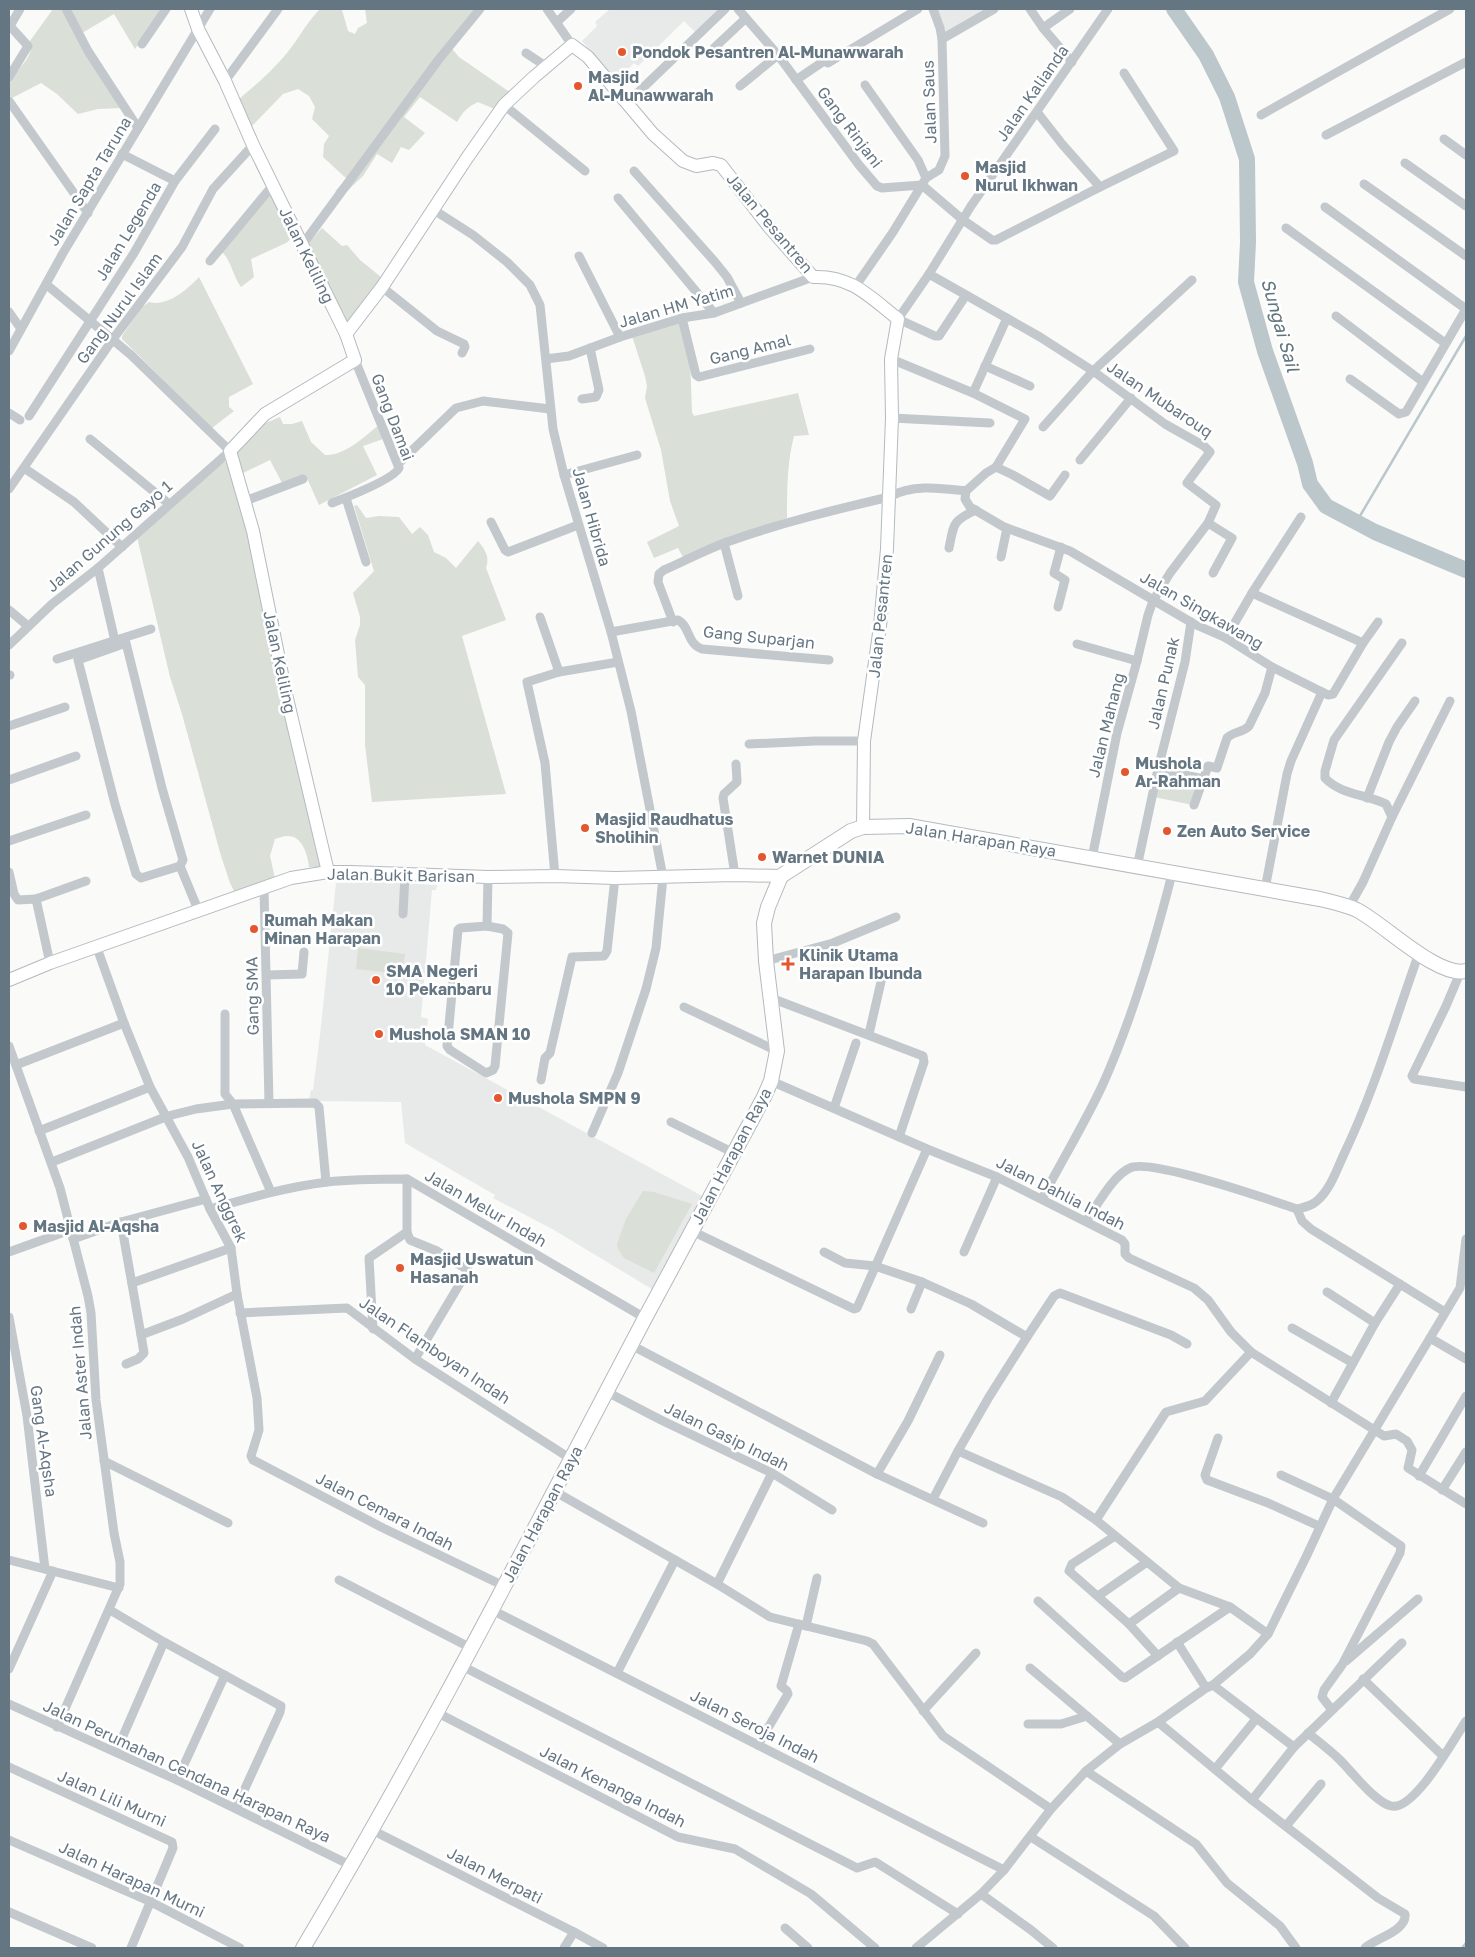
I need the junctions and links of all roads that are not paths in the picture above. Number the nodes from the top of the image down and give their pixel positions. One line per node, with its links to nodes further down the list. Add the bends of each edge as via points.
1 (20, 9): 19 (street)
2 (66, 9): 44 (street, via 88,51)
3 (166, 9): 25 (street)
4 (190, 9): 23 (street, Jalan Keliling)
5 (210, 9): 23 (street, Jalan Sapta Taruna)
6 (278, 9): 36 (street)
7 (480, 9): 66 (street)
8 (548, 9): 21 (street)
9 (571, 9): 21 (street)
10 (725, 9): 40 (street)
11 (738, 9): 20 (street, Gang Rinjani)
12 (918, 9): 35 (street)
13 (933, 9): 24 (street, Jalan Saus)
14 (994, 9): 24 (street)
15 (1030, 9): 22 (street)
16 (1070, 9): 22 (street)
17 (1108, 9): 30 (street, Jalan Kalianda)
18 (1450, 9): 43 (street)
19 (12, 16): 34 (street, via 10,26 28,46)
20 (746, 18): 27 (street); 29 (street, Gang Rinjani)
21 (557, 22): 26 (street)
22 (1043, 28): 30 (street)
23 (198, 29): 36 (street, Jalan Keliling); 44 (street, Jalan Sapta Taruna)
24 (942, 39): 55 (street, Jalan Saus, via 945,156 939,170)
25 (142, 44)
26 (572, 45): 32 (street); 40 (street, Jalan Pesantren, via 588,57)
27 (714, 48)
28 (526, 53): 32 (street)
29 (778, 55): 35 (street, Gang Rinjani); 38 (street)
30 (1072, 62): 42 (street, Jalan Kalianda)
31 (1466, 62): 46 (street)
32 (547, 67): 41 (street)
33 (1124, 73): 58 (street, via 1174,152)
34 (9, 78)
35 (796, 80): 55 (street, Gang Rinjani, via 877,186)
36 (226, 81): 48 (street, Jalan Keliling)
37 (865, 84): 55 (street, via 918,160)
38 (740, 86)
39 (9, 101): 63 (street)
40 (626, 104): 71 (street, Jalan Pesantren, via 683,161 696,166 721,165)
41 (504, 105): 52 (street); 62 (street)
42 (1038, 112): 58 (street); 64 (street, Jalan Kalianda)
43 (1261, 115)
44 (138, 128): 49 (street, Jalan Sapta Taruna)
45 (215, 129): 54 (street)
46 (1326, 135)
47 (1444, 139): 50 (street)
48 (253, 145): 57 (street, Jalan Keliling); 89 (street, Gang Nurul Islam, via 213,189 185,243)
49 (122, 154): 54 (street, Jalan Legenda); 63 (street, Jalan Sapta Taruna)
50 (1466, 154)
51 (1406, 163): 60 (street)
52 (585, 170)
53 (634, 170): 77 (street, via 715,262)
54 (175, 181): 85 (street, Jalan Legenda, via 134,253)
55 (924, 182): 64 (street); 74 (street, Jalan Saus)
56 (1364, 184): 68 (street)
57 (273, 185): 66 (street, Jalan Keliling); 69 (street, via 210,261)
58 (1100, 187): 64 (street, via 996,240)
59 (618, 198): 80 (street)
60 (1466, 206)
61 (1325, 207): 78 (street)
62 (434, 210): 75 (street); 95 (street, Jalan Hibrida, via 491,248 530,285 540,305)
63 (88, 214): 73 (street, Jalan Sapta Taruna)
64 (963, 220): 70 (street, Jalan Kalianda)
65 (1286, 228): 90 (street)
66 (303, 244): 87 (street, Jalan Keliling)
67 (579, 256): 88 (street)
68 (1466, 256)
69 (222, 259)
70 (929, 274): 76 (street, Jalan Mubarouq); 84 (street, Jalan Kalianda)
71 (813, 277): 74 (street, Jalan Pesantren, via 832,277); 77 (street, Jalan HM Yatim)
72 (1192, 280): 99 (street)
73 (47, 285): 85 (street, Jalan Keliling); 86 (street, Jalan Sapta Taruna)
74 (855, 286): 84 (street, Jalan Pesantren)
75 (382, 287): 87 (street); 94 (street, via 437,331 464,344)
76 (966, 295): 83 (street, Jalan Mubarouq); 84 (street, via 939,336)
77 (741, 303): 80 (street, Jalan HM Yatim)
78 (1466, 309): 90 (street)
79 (9, 312): 86 (street)
80 (714, 312): 82 (street, Jalan HM Yatim)
81 (1336, 316): 101 (street)
82 (682, 318): 88 (street, Jalan HM Yatim); 92 (street, Gang Amal, via 699,377)
83 (1006, 318): 98 (street); 99 (street, Jalan Mubarouq)
84 (898, 319): 96 (street, Jalan Pesantren)
85 (90, 320): 89 (street, Jalan Keliling); 107 (street, Jalan Legenda, via 25,418)
86 (21, 330): 93 (street, Jalan Sapta Taruna)
87 (346, 334): 97 (street, Jalan Keliling)
88 (620, 337): 91 (street, Jalan HM Yatim)
89 (113, 339): 112 (street, Jalan Keliling); 117 (street, Gang Nurul Islam)
90 (1445, 343): 101 (street)
91 (590, 348): 95 (street, Jalan HM Yatim, via 569,356); 105 (street, via 599,390 596,397)
92 (810, 349)
93 (9, 351)
94 (462, 353)
95 (546, 359): 106 (street, Jalan Hibrida)
96 (891, 359): 103 (street); 108 (street, Jalan Pesantren)
97 (355, 360): 112 (street, via 265,414); 115 (street, Gang Damai)
98 (985, 366): 102 (street); 103 (street)
99 (1093, 371): 104 (street, Jalan Mubarouq); 110 (street)
100 (1350, 379): 101 (street, via 1399,414 1406,412)
101 (1423, 382)
102 (1030, 386)
103 (973, 393): 116 (street, via 1025,419)
104 (1131, 398): 114 (street); 131 (street, Jalan Mubarouq, via 1210,452 1187,483 1216,505)
105 (582, 399)
106 (550, 409): 115 (street, via 484,401 456,408); 118 (street, Jalan Hibrida)
107 (9, 413)
108 (892, 418): 109 (street); 123 (street, Jalan Pesantren)
109 (990, 423)
110 (1043, 427)
111 (90, 439): 127 (street)
112 (230, 452): 125 (street, Jalan Keliling); 127 (street, Jalan Gunung Gayo 1)
113 (637, 455): 118 (street)
114 (1080, 460)
115 (398, 464): 124 (street, Gang Damai, via 396,474)
116 (996, 467): 119 (street, via 1049,496); 122 (street)
117 (24, 468): 121 (street, Gang Nurul Islam); 135 (street, via 74,502)
118 (564, 475): 132 (street, Jalan Hibrida)
119 (1066, 475)
120 (303, 479): 125 (street)
121 (9, 489)
122 (966, 491): 123 (street, via 910,489); 128 (street, via 967,504)
123 (889, 496): 134 (street, via 790,521); 171 (street, Jalan Pesantren, via 880,626)
124 (346, 498): 126 (street, Gang Damai); 139 (street)
125 (245, 501): 188 (street, Jalan Keliling)
126 (332, 502)
127 (169, 504): 135 (street, Jalan Gunung Gayo 1)
128 (976, 510): 133 (street, Jalan Singkawang); 137 (street, via 954,524)
129 (1301, 517): 142 (street)
130 (492, 522): 132 (street, via 508,552)
131 (1208, 523): 141 (street, via 1232,538); 144 (street, Jalan Mubarouq)
132 (578, 525): 153 (street, Jalan Hibrida)
133 (1007, 528): 136 (street, Jalan Singkawang); 138 (street)
134 (724, 543): 143 (street); 148 (street, via 658,574 658,582)
135 (122, 547): 140 (street, Jalan Gunung Gayo 1)
136 (1061, 547): 144 (street, Jalan Singkawang, via 1109,572); 145 (street, via 1054,572 1065,580)
137 (949, 548)
138 (1001, 557)
139 (366, 562)
140 (98, 568): 151 (street, Jalan Gunung Gayo 1); 155 (street)
141 (1213, 573)
142 (1252, 593): 154 (street); 156 (street)
143 (738, 596)
144 (1153, 601): 149 (street, Jalan Singkawang); 162 (street, Jalan Mahang)
145 (1058, 607)
146 (9, 610): 151 (street)
147 (540, 617): 165 (street)
148 (674, 622): 153 (street); 161 (street, Gang Suparjan, via 682,623 693,644 702,649)
149 (1191, 622): 154 (street, Jalan Singkawang); 175 (street, Jalan Punak, via 1185,662)
150 (1378, 622): 156 (street)
151 (28, 626): 159 (street, Jalan Gunung Gayo 1)
152 (151, 629): 155 (street)
153 (611, 632): 163 (street, Jalan Hibrida)
154 (1226, 638): 164 (street, Jalan Singkawang)
155 (117, 642): 160 (street); 185 (street, via 126,643 183,860); 185 (street, via 78,660 115,804 138,877)
156 (1363, 643): 166 (street, via 1333,694 1328,696)
157 (1402, 643): 178 (street, via 1334,740 1325,771 1325,778 1337,788)
158 (1077, 644): 162 (street)
159 (9, 645)
160 (57, 659)
161 (829, 660)
162 (1137, 661): 184 (street, Jalan Mahang, via 1117,733)
163 (618, 662): 165 (street); 195 (street, Jalan Hibrida, via 631,711)
164 (1272, 667): 166 (street, Jalan Singkawang); 176 (street, via 1266,694 1248,726 1231,734 1217,768 1208,766)
165 (559, 672): 192 (street, via 527,682 545,763)
166 (1322, 692): 199 (street, via 1287,774)
167 (1415, 700): 178 (street, via 1397,727)
168 (1450, 701): 181 (street)
169 (65, 707): 170 (street)
170 (9, 726)
171 (864, 741): 172 (street); 182 (street, Jalan Pesantren)
172 (749, 744)
173 (76, 756): 177 (street)
174 (736, 764): 191 (street, via 737,782 723,798)
175 (1158, 769): 176 (street); 186 (street, Jalan Punak)
176 (1203, 779): 179 (street)
177 (9, 780)
178 (1367, 798): 181 (street, via 1386,804)
179 (1194, 805)
180 (86, 815): 183 (street)
181 (1392, 817): 201 (street)
182 (863, 827): 184 (main road, Jalan Harapan Raya, via 908,826); 193 (main road, Jalan Harapan Raya, via 840,837)
183 (9, 841)
184 (1092, 858): 186 (main road, Jalan Harapan Raya)
185 (180, 866): 202 (street)
186 (1136, 867): 189 (main road, Jalan Harapan Raya)
187 (9, 872): 200 (street, via 18,900)
188 (328, 872): 190 (street, Jalan Bukit Barisan); 198 (street, Jalan Bukit Barisan, via 294,877)
189 (1172, 874): 199 (main road, Jalan Harapan Raya); 244 (street, via 1132,1009 1104,1081)
190 (405, 875): 194 (street, Jalan Bukit Barisan); 203 (street)
191 (734, 875): 193 (street, Jalan Bukit Barisan); 195 (street, Jalan Bukit Barisan)
192 (555, 876): 194 (street, Jalan Bukit Barisan); 196 (street, Jalan Bukit Barisan)
193 (781, 876): 209 (main road, Jalan Harapan Raya, via 764,923)
194 (488, 877): 205 (street)
195 (663, 877): 196 (street, Jalan Bukit Barisan); 234 (street, Jalan Hibrida, via 656,948 646,989 618,1073)
196 (615, 878): 224 (street, via 608,951 604,956 572,957)
197 (86, 881): 200 (street)
198 (264, 888): 202 (street, Jalan Bukit Barisan); 213 (street, Gang SMA)
199 (1265, 889): 201 (main road, Jalan Harapan Raya)
200 (36, 899): 210 (street)
201 (1349, 907): 208 (main road, Jalan Harapan Raya)
202 (199, 912): 206 (street, Jalan Bukit Barisan)
203 (403, 914)
204 (896, 917): 209 (street, via 833,943)
205 (487, 926): 205 (street, via 458,930 447,1046 486,1073 495,1066 508,933)
206 (97, 948): 210 (street, Jalan Bukit Barisan); 218 (street, Jalan Anggrek)
207 (304, 952): 213 (street, via 302,974)
208 (1419, 953): 211 (main road, Jalan Harapan Raya, via 1442,968); 246 (street, via 1377,1078 1336,1172 1319,1200)
209 (766, 960): 215 (main road, Jalan Harapan Raya)
210 (50, 963): 214 (street, Jalan Bukit Barisan)
211 (1463, 972): 227 (street, via 1412,1076)
212 (883, 973): 219 (street)
213 (267, 975): 228 (street, Gang SMA)
214 (9, 980)
215 (771, 998): 219 (street); 222 (main road, Jalan Harapan Raya)
216 (684, 1007): 222 (street)
217 (225, 1014): 229 (street, via 225,1094)
218 (124, 1023): 223 (street); 226 (street, Jalan Anggrek)
219 (869, 1034): 235 (street, via 924,1058)
220 (856, 1043): 230 (street)
221 (9, 1046): 223 (street, Jalan Aster Indah)
222 (777, 1051): 225 (main road, Jalan Harapan Raya)
223 (16, 1065): 233 (street, Jalan Aster Indah)
224 (541, 1080)
225 (771, 1081): 230 (street, Jalan Dahlia Indah); 237 (main road, Jalan Harapan Raya)
226 (150, 1086): 231 (street, Jalan Anggrek); 233 (street)
227 (1466, 1087)
228 (269, 1103): 229 (street); 241 (street, via 315,1103 319,1106)
229 (233, 1104): 231 (street); 242 (street)
230 (834, 1108): 235 (street, Jalan Dahlia Indah)
231 (168, 1116): 238 (street); 243 (street, Jalan Anggrek)
232 (671, 1122): 237 (street)
233 (39, 1131): 238 (street, Jalan Aster Indah)
234 (592, 1133)
235 (899, 1137): 236 (street, Jalan Dahlia Indah)
236 (927, 1149): 239 (street, Jalan Dahlia Indah); 257 (street)
237 (734, 1153): 250 (main road, Jalan Harapan Raya)
238 (52, 1162): 251 (street, Jalan Aster Indah)
239 (997, 1176): 244 (street, Jalan Dahlia Indah); 256 (street)
240 (407, 1180): 241 (street, Jalan Melur Indah); 249 (street); 267 (street, Jalan Melur Indah)
241 (326, 1182): 242 (street, Jalan Melur Indah)
242 (271, 1192): 245 (street, Jalan Melur Indah)
243 (206, 1199): 245 (street, Jalan Anggrek); 248 (street)
244 (1042, 1199): 247 (street, Jalan Dahlia Indah)
245 (210, 1209): 253 (street, Jalan Anggrek)
246 (1297, 1209): 247 (street, via 1196,1178 1148,1166 1132,1166 1120,1175); 260 (street, via 1302,1221 1311,1229)
247 (1086, 1221): 276 (street, Jalan Dahlia Indah, via 1122,1240 1129,1258 1202,1294)
248 (121, 1222): 251 (street); 259 (street)
249 (407, 1232): 270 (street, via 369,1258); 278 (street, via 410,1240 437,1251 468,1270)
250 (692, 1232): 257 (street, via 854,1309 859,1306); 267 (main road, Jalan Harapan Raya)
251 (72, 1234): 254 (street); 291 (street, Jalan Aster Indah, via 91,1313 96,1400)
252 (1466, 1239): 264 (street, via 1461,1284)
253 (231, 1248): 259 (street); 262 (street, Jalan Anggrek)
254 (9, 1252)
255 (824, 1252): 257 (street, via 844,1263)
256 (964, 1252)
257 (875, 1266): 258 (street)
258 (922, 1282): 263 (street); 272 (street, via 971,1304)
259 (132, 1283): 271 (street)
260 (1400, 1284): 264 (street); 268 (street)
261 (1327, 1292): 268 (street)
262 (237, 1294): 265 (street, Jalan Anggrek); 271 (street)
263 (911, 1309)
264 (1445, 1312): 273 (street)
265 (240, 1313): 270 (street, Jalan Flamboyan Indah, via 347,1308); 290 (street, Jalan Anggrek, via 257,1398 259,1425 251,1452)
266 (9, 1318): 310 (street, Gang Al-Aqsha)
267 (645, 1318): 274 (main road, Jalan Harapan Raya)
268 (1375, 1324): 281 (street)
269 (1292, 1328): 281 (street)
270 (373, 1329): 278 (street, Jalan Flamboyan Indah)
271 (141, 1334): 280 (street, via 144,1353)
272 (1027, 1337): 275 (street, via 1054,1296 1060,1294 1171,1335); 287 (street)
273 (1430, 1338): 279 (street); 285 (street)
274 (631, 1344): 282 (main road, Jalan Harapan Raya); 293 (street)
275 (1187, 1344)
276 (1251, 1352): 284 (street, Jalan Dahlia Indah); 302 (street, via 1205,1401 1166,1412)
277 (940, 1356): 293 (street)
278 (415, 1359): 289 (street, Jalan Flamboyan Indah)
279 (1466, 1359)
280 (126, 1364)
281 (1353, 1364): 284 (street)
282 (607, 1392): 289 (main road, Jalan Harapan Raya); 292 (street, Jalan Gasip Indah)
283 (1466, 1396): 295 (street)
284 (1331, 1403): 285 (street, Jalan Dahlia Indah)
285 (1374, 1430): 295 (street, Jalan Dahlia Indah, via 1385,1436 1397,1435 1406,1441 1412,1450 1408,1467); 299 (street)
286 (1218, 1438): 305 (street, via 1205,1475 1207,1480)
287 (958, 1451): 298 (street); 302 (street, via 1051,1490)
288 (1465, 1455): 296 (street)
289 (572, 1458): 297 (main road, Jalan Harapan Raya)
290 (253, 1460): 314 (street, Jalan Cemara Indah)
291 (104, 1461): 303 (street); 315 (street, Jalan Aster Indah, via 120,1562)
292 (772, 1473): 301 (street, Jalan Gasip Indah); 313 (street)
293 (877, 1474): 298 (street)
294 (1282, 1475): 299 (street)
295 (1419, 1476): 296 (street)
296 (1442, 1490): 300 (street)
297 (554, 1491): 308 (street); 314 (main road, Jalan Harapan Raya)
298 (933, 1499): 304 (street)
299 (1333, 1499): 305 (street); 332 (street, via 1399,1543 1401,1550)
300 (1466, 1504)
301 (832, 1510)
302 (1096, 1520): 306 (street)
303 (228, 1523)
304 (982, 1523)
305 (1319, 1526): 325 (street)
306 (1116, 1536): 309 (street); 317 (street, via 1069,1569 1070,1574)
307 (9, 1560): 310 (street)
308 (675, 1560): 313 (street); 336 (street)
309 (1147, 1562): 316 (street); 317 (street)
310 (49, 1570): 315 (street); 335 (street)
311 (817, 1578): 324 (street)
312 (339, 1580): 329 (street)
313 (717, 1584): 324 (street, via 770,1617)
314 (504, 1586): 322 (main road, Jalan Harapan Raya)
315 (119, 1588): 321 (street)
316 (1179, 1588): 320 (street); 323 (street)
317 (1098, 1596): 323 (street)
318 (1418, 1599): 332 (street)
319 (1038, 1601): 331 (street, via 1124,1678)
320 (1230, 1607): 325 (street); 327 (street)
321 (110, 1610): 326 (street); 349 (street)
322 (492, 1610): 329 (main road, Jalan Harapan Raya); 336 (street, Jalan Seroja Indah)
323 (1129, 1624): 331 (street)
324 (803, 1625): 342 (street, via 873,1644); 351 (street, via 781,1686 788,1694)
325 (1268, 1634): 339 (street, via 1250,1654)
326 (164, 1642): 337 (street); 354 (street)
327 (1177, 1642): 331 (street); 339 (street)
328 (1402, 1643): 338 (street)
329 (471, 1648): 333 (main road, Jalan Harapan Raya)
330 (976, 1653): 342 (street)
331 (1158, 1656)
332 (1342, 1665): 341 (street, via 1322,1694)
333 (462, 1666): 343 (main road, Jalan Harapan Raya); 373 (street, via 857,1868 877,1863)
334 (1030, 1668): 344 (street)
335 (9, 1669)
336 (617, 1673): 351 (street, Jalan Seroja Indah)
337 (225, 1675): 359 (street); 362 (street, via 281,1706)
338 (1363, 1679): 341 (street); 355 (street)
339 (1210, 1686): 345 (street); 347 (street)
340 (9, 1704): 349 (street, Jalan Perumahan Cendana Harapan Raya)
341 (1332, 1710): 350 (street)
342 (923, 1711): 363 (street, via 948,1741)
343 (436, 1712): 365 (main road, Jalan Harapan Raya); 383 (street, Jalan Kenanga Indah, via 678,1837 735,1849 811,1894)
344 (1087, 1716): 348 (street, via 1061,1724); 352 (street)
345 (1256, 1719): 353 (street); 357 (street)
346 (1466, 1720): 355 (street)
347 (1158, 1722): 352 (street); 357 (street)
348 (1028, 1724)
349 (57, 1727): 354 (street, Jalan Perumahan Cendana Harapan Raya)
350 (1308, 1733): 353 (street); 355 (street, via 1339,1758 1376,1797 1393,1807 1402,1805 1415,1795)
351 (758, 1744): 369 (street, Jalan Seroja Indah)
352 (1120, 1744): 358 (street)
353 (1294, 1747): 361 (street)
354 (116, 1752): 359 (street, Jalan Perumahan Cendana Harapan Raya)
355 (1442, 1756)
356 (9, 1767): 371 (street, Jalan Lili Murni, via 172,1842 173,1848)
357 (1215, 1769): 361 (street)
358 (1086, 1771): 363 (street); 387 (street, via 1196,1844 1227,1883 1280,1926)
359 (176, 1780): 362 (street, Jalan Perumahan Cendana Harapan Raya)
360 (1320, 1784): 364 (street)
361 (1252, 1800): 364 (street)
362 (236, 1808): 368 (street, Jalan Perumahan Cendana Harapan Raya)
363 (1051, 1809): 366 (street)
364 (1286, 1826): 388 (street, via 1378,1898 1405,1914 1400,1927)
365 (372, 1830): 368 (main road, Jalan Harapan Raya); 375 (street, Jalan Merpati)
366 (1031, 1837): 369 (street); 386 (street, via 1154,1916)
367 (9, 1840): 371 (street, Jalan Harapan Murni)
368 (352, 1866): 379 (main road, Jalan Harapan Raya)
369 (1004, 1870): 370 (street)
370 (981, 1894): 373 (street); 385 (street)
371 (150, 1902): 377 (street); 378 (street, Jalan Harapan Murni)
372 (9, 1912): 376 (street)
373 (958, 1914): 384 (street)
374 (785, 1928): 382 (street)
375 (574, 1932): 380 (street); 381 (street, Jalan Merpati)
376 (92, 1948)
377 (131, 1948)
378 (240, 1948)
379 (303, 1948)
380 (564, 1948)
381 (603, 1948)
382 (808, 1948)
383 (875, 1948)
384 (916, 1948)
385 (1053, 1948)
386 (1186, 1948)
387 (1296, 1948)
388 (1366, 1948)

